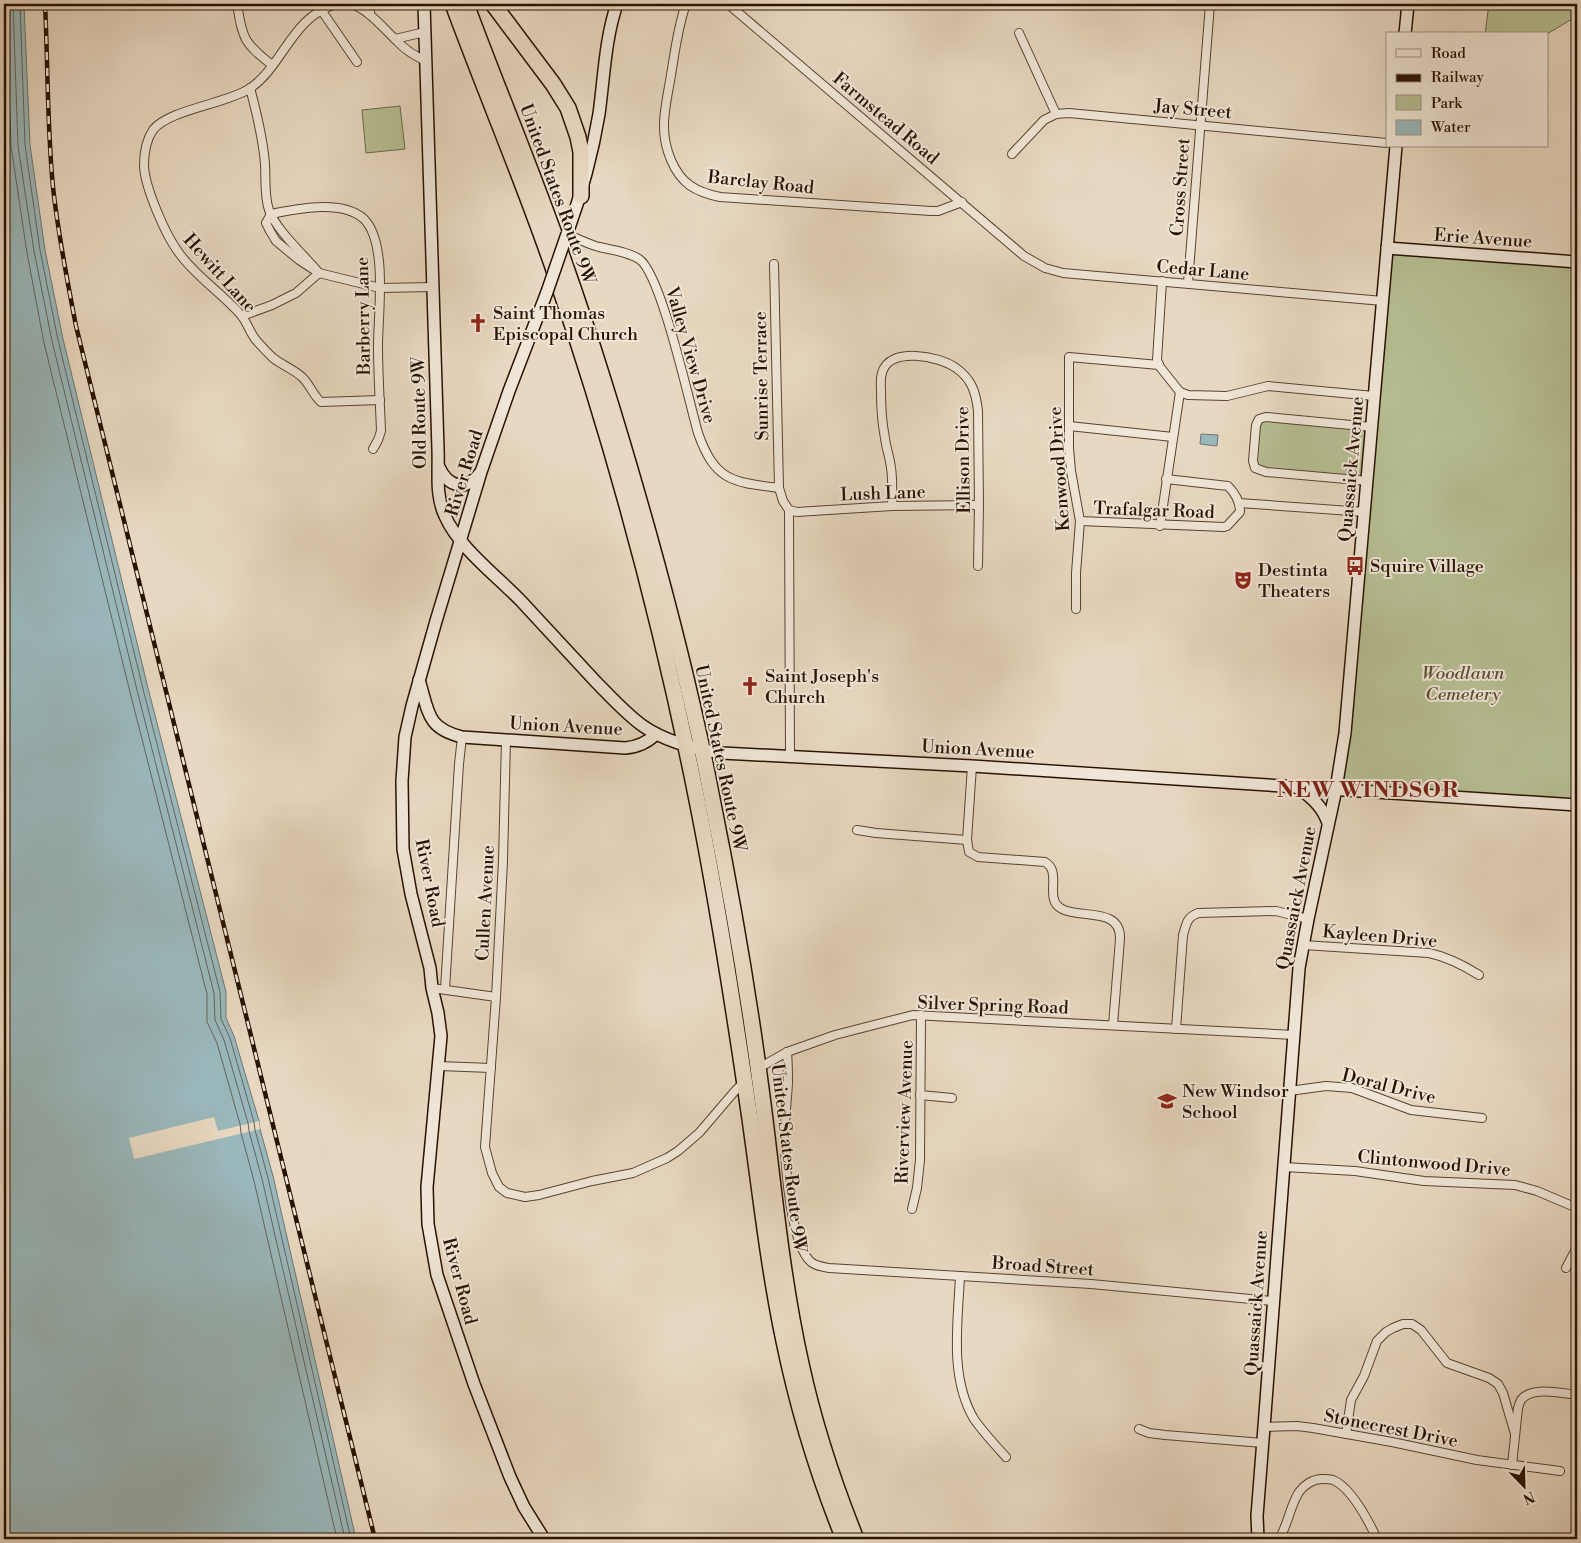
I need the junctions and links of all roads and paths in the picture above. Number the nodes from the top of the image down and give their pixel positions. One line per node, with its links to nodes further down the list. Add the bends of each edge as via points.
1 (238, 4): 22 (street, via 246,41)
2 (337, 4): 14 (street, Hewitt Lane)
3 (352, 4): 15 (street)
4 (370, 4): 15 (street)
5 (424, 4): 16 (street, Old Route 9W)
6 (453, 4): 52 (highway, United States Route 9W, via 506,138)
7 (466, 4): 52 (highway, United States Route 9W, via 563,258 591,341)
8 (493, 4): 29 (highway, via 568,108 581,152)
9 (617, 4): 29 (street, River Road, via 607,47 595,137)
10 (686, 4): 30 (street, Barclay Road, via 665,107 664,137 675,170 693,188 720,196 931,211)
11 (728, 4): 30 (street, Farmstead Road)
12 (1210, 4): 25 (street, Cross Street)
13 (1408, 4): 17 (street)
14 (319, 7): 21 (street); 22 (street, Hewitt Lane, via 293,35)
15 (370, 15): 19 (street)
16 (425, 32): 19 (street); 20 (street, Old Route 9W)
17 (1406, 32)
18 (1019, 33): 24 (street)
19 (395, 39): 20 (street, via 414,56)
20 (426, 61): 40 (street, Old Route 9W)
21 (357, 62)
22 (272, 65): 23 (street, Hewitt Lane)
23 (250, 88): 31 (street, via 262,133); 43 (street, Hewitt Lane, via 237,96 159,123 147,143 144,165 152,199 179,253)
24 (1056, 114): 25 (street, Jay Street); 28 (street, via 1044,120)
25 (1200, 125): 26 (street, Jay Street); 39 (street, Cross Street)
26 (1386, 142)
27 (1396, 148): 33 (street, Quassaick Avenue)
28 (1012, 154)
29 (581, 196): 32 (street, River Road)
30 (962, 202): 34 (street, Farmstead Road)
31 (271, 214): 37 (street); 41 (street, Barberry Lane, via 329,207 350,211 363,219 375,238)
32 (567, 234): 54 (street, River Road, bridge); 57 (street, Valley View Drive, via 642,261 653,278 698,432 711,462 734,481)
33 (1387, 248): 35 (street, Erie Avenue); 42 (street, Quassaick Avenue)
34 (1024, 256): 38 (street, Cedar Lane, via 1045,268 1063,273)
35 (1577, 262)
36 (774, 264): 57 (street, Sunrise Terrace)
37 (319, 273): 41 (street); 43 (street, via 296,293)
38 (1162, 281): 39 (street, Cedar Lane); 44 (street)
39 (1188, 283): 42 (street, Cedar Lane)
40 (433, 287): 41 (street); 53 (street, Old Route 9W)
41 (380, 288): 47 (street, Barberry Lane)
42 (1383, 301): 46 (street, Quassaick Avenue)
43 (242, 316): 47 (street, Hewitt Lane, via 256,341 273,358 299,374 321,402)
44 (1159, 365): 45 (street); 48 (street, Kenwood Drive, via 1069,357)
45 (1180, 392): 46 (street, via 1228,396 1268,386); 50 (street)
46 (1374, 396): 49 (street, Quassaick Avenue)
47 (380, 400): 51 (street, Barberry Lane, via 381,431)
48 (1069, 426): 50 (street); 63 (street, Kenwood Drive, via 1071,471)
49 (1372, 427): 56 (street, Quassaick Avenue); 56 (street, via 1266,417 1256,424 1254,442 1253,460 1257,470)
50 (1173, 437): 55 (street)
51 (372, 449)
52 (618, 451): 72 (highway, United States Route 9W); 73 (highway, United States Route 9W, via 672,623)
53 (438, 466): 54 (street, via 444,477 457,485 468,484); 65 (street, Old Route 9W, via 440,506)
54 (481, 472): 65 (street, River Road)
55 (1166, 479): 58 (street, via 1225,484); 64 (street)
56 (1368, 481): 62 (street, Quassaick Avenue)
57 (779, 488): 61 (street)
58 (1239, 502): 62 (street); 64 (street, Trafalgar Road, via 1240,512 1224,528)
59 (979, 505): 60 (street, Lush Lane); 60 (street, Ellison Drive, via 978,411 974,388 950,364 904,356 884,368 881,380 881,413 891,470); 66 (street, Ellison Drive)
60 (892, 506): 61 (street, Lush Lane)
61 (789, 510): 74 (street)
62 (1365, 512): 77 (street, Quassaick Avenue, via 1345,733)
63 (1080, 521): 64 (street, Trafalgar Road); 67 (street, Kenwood Drive)
64 (1160, 526)
65 (461, 541): 68 (street, River Road); 69 (street, Old Route 9W, via 622,708)
66 (978, 566)
67 (1076, 609)
68 (419, 680): 70 (street, Union Avenue, via 435,725); 85 (street, River Road, via 405,737 402,833 407,872)
69 (656, 734): 71 (street, Union Avenue, via 642,744 625,748); 72 (street, Union Avenue)
70 (462, 737): 71 (street, Union Avenue); 86 (street)
71 (506, 740): 87 (street, Cullen Avenue)
72 (685, 745): 73 (street, Union Avenue); 96 (highway, United States Route 9W, via 726,957)
73 (702, 750): 74 (street, Union Avenue); 95 (highway, United States Route 9W, via 739,944)
74 (790, 757): 75 (street, Union Avenue)
75 (972, 766): 76 (street, Union Avenue); 81 (street)
76 (1296, 787): 77 (street, Union Avenue); 79 (street, via 1318,804)
77 (1336, 789): 78 (street, Union Avenue); 79 (street, Quassaick Avenue)
78 (1577, 805)
79 (1328, 823): 82 (street, Quassaick Avenue)
80 (858, 830): 81 (street)
81 (967, 840): 89 (street, via 969,852 978,858 1049,864 1053,871 1056,905 1061,909 1104,917 1118,925 1120,939)
82 (1308, 919): 83 (street, Quassaick Avenue); 90 (street, via 1276,911 1198,913 1191,916 1183,935)
83 (1303, 944): 84 (street, Kayleen Drive, via 1429,953 1444,956); 91 (street, Quassaick Avenue)
84 (1479, 975)
85 (432, 988): 86 (street); 93 (street, River Road, via 441,1036)
86 (445, 989): 87 (street)
87 (496, 997): 94 (street, Cullen Avenue)
88 (922, 1016): 89 (street, Silver Spring Road); 92 (street, Silver Spring Road, via 913,1015); 98 (street, Riverview Avenue)
89 (1113, 1025): 90 (street, Silver Spring Road)
90 (1176, 1028): 91 (street, Silver Spring Road)
91 (1294, 1034): 97 (street, Quassaick Avenue)
92 (787, 1052): 95 (street, Silver Spring Road); 106 (street, Broad Street, via 785,1141 788,1188 794,1223 806,1256 821,1267)
93 (439, 1066): 94 (street); 118 (street, River Road, via 428,1187 428,1224 437,1275 510,1477)
94 (490, 1068): 96 (street, Silver Spring Road, via 485,1147 499,1187 507,1193 525,1197 633,1173 667,1158 699,1133)
95 (758, 1068): 96 (street, Silver Spring Road); 117 (highway, United States Route 9W, via 795,1338)
96 (745, 1081): 117 (highway, United States Route 9W, via 769,1254 796,1396 812,1451)
97 (1289, 1090): 100 (street, Doral Drive, via 1326,1086 1352,1088 1411,1110); 101 (street, Quassaick Avenue)
98 (920, 1095): 99 (street); 103 (street, Riverview Avenue, via 920,1160 918,1188)
99 (952, 1098)
100 (1482, 1118)
101 (1284, 1168): 102 (street, Clintonwood Drive, via 1355,1171 1424,1181 1516,1185); 107 (street, Quassaick Avenue)
102 (1577, 1208)
103 (912, 1209)
104 (1577, 1247): 105 (street)
105 (1566, 1268)
106 (960, 1276): 107 (street, Broad Street, via 1091,1284); 114 (street, via 957,1358 962,1388 975,1420)
107 (1273, 1302): 109 (street, Quassaick Avenue)
108 (1577, 1395): 112 (street, via 1535,1391 1528,1394 1518,1408)
109 (1264, 1427): 111 (street, Stonecrest Drive, via 1297,1426); 113 (street, Quassaick Avenue)
110 (1139, 1429): 113 (street, via 1155,1434)
111 (1346, 1434): 112 (street, via 1351,1400 1377,1341 1392,1328 1412,1324 1421,1330 1447,1363 1498,1384); 115 (street, Stonecrest Drive)
112 (1515, 1434): 115 (street)
113 (1263, 1443): 119 (street, Quassaick Avenue)
114 (1006, 1457)
115 (1512, 1464): 116 (street, Stonecrest Drive)
116 (1560, 1471)
117 (850, 1538)
118 (544, 1539)
119 (1258, 1539)
120 (1279, 1539): 121 (street, via 1300,1491 1319,1479 1335,1481 1349,1493 1363,1511)
121 (1377, 1539)

